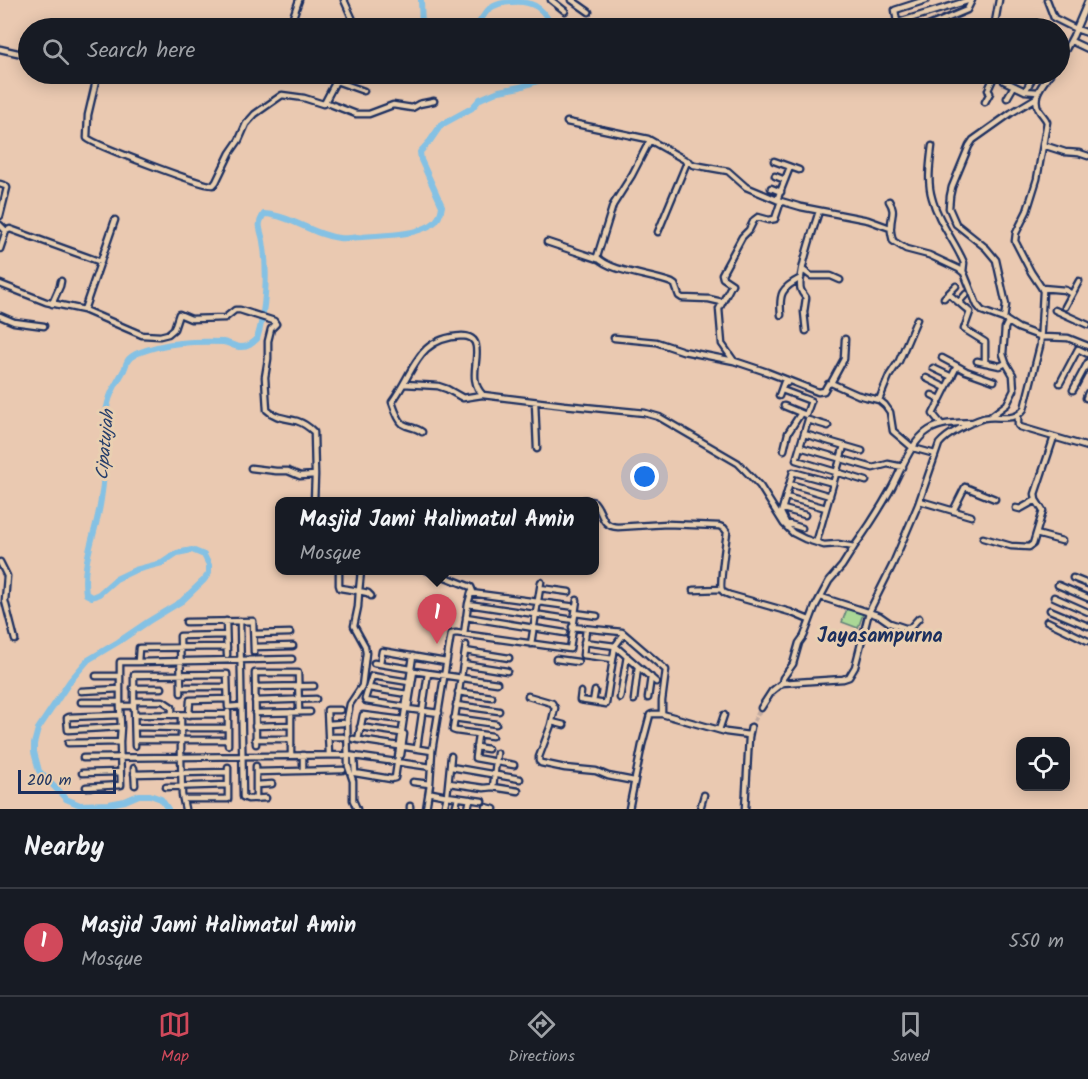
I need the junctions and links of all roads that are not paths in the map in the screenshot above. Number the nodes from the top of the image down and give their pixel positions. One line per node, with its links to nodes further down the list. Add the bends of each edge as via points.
1 (299, 0): 16 (street)
2 (344, 0): 17 (street)
3 (551, 0): 13 (street)
4 (572, 0): 14 (street)
5 (926, 0): 10 (street)
6 (966, 0): 15 (street)
7 (972, 0): 20 (street, via 967,10)
8 (999, 0): 21 (street)
9 (1047, 0): 22 (street)
10 (917, 1): 15 (street); 18 (street, via 895,10)
11 (1088, 1): 12 (street)
12 (1087, 8): 24 (street)
13 (566, 11)
14 (589, 12)
15 (921, 15): 19 (street)
16 (293, 18)
17 (352, 18)
18 (896, 18)
19 (912, 18)
20 (948, 18)
21 (996, 18)
22 (1054, 18)
23 (1070, 26): 24 (street)
24 (1076, 29): 25 (street); 26 (street)
25 (1088, 33)
26 (1071, 40): 28 (street)
27 (0, 49): 29 (street)
28 (1088, 49)
29 (18, 53)
30 (95, 84): 44 (street, via 87,138 156,168 211,185 246,124 279,96)
31 (334, 84): 44 (street)
32 (344, 84): 38 (street)
33 (991, 84): 45 (street)
34 (1010, 84): 37 (street)
35 (1029, 84): 39 (street)
36 (1043, 84): 40 (street)
37 (1014, 86): 39 (street); 41 (street)
38 (364, 91)
39 (1025, 91): 40 (street)
40 (1038, 92): 42 (street)
41 (1007, 98)
42 (1036, 98): 48 (street, via 1047,122); 97 (street, via 973,140 949,202 956,224 996,260)
43 (434, 101): 44 (street, via 412,108 393,105 369,114 356,114)
44 (325, 102)
45 (985, 102)
46 (567, 122): 47 (street)
47 (650, 140): 52 (street); 71 (street, via 613,206)
48 (1043, 145): 50 (street); 81 (street, via 1031,199 1015,237)
49 (932, 146): 74 (street, via 931,196 964,263)
50 (1088, 156)
51 (774, 161): 53 (street)
52 (687, 162): 60 (street, via 726,170 746,187); 68 (street)
53 (790, 167): 54 (street); 56 (street)
54 (799, 170)
55 (776, 176): 56 (street)
56 (785, 180): 59 (street)
57 (0, 184): 63 (street, via 7,188)
58 (771, 188): 59 (street)
59 (781, 192): 60 (street)
60 (779, 201): 62 (street); 86 (street, via 775,219 757,218 742,237 722,274 732,284)
61 (889, 201): 66 (street, via 894,214)
62 (819, 211): 66 (street); 73 (street)
63 (0, 216)
64 (115, 220): 72 (street)
65 (0, 225): 67 (street)
66 (890, 228): 74 (street, via 892,240 902,247 942,260)
67 (6, 231): 70 (street); 72 (street)
68 (658, 232)
69 (547, 242): 71 (street)
70 (0, 249)
71 (598, 259): 86 (street, via 672,283 682,298)
72 (100, 262): 90 (street)
73 (803, 270): 75 (street); 76 (street, via 811,276)
74 (963, 272): 92 (street, via 978,308)
75 (801, 278): 93 (street, via 782,292); 100 (street, via 801,290 806,297)
76 (840, 280)
77 (61, 281): 88 (street)
78 (1080, 281): 84 (street)
79 (0, 284): 88 (street)
80 (956, 286): 82 (street)
81 (1042, 288): 84 (street); 101 (street)
82 (949, 294): 85 (street); 87 (street)
83 (966, 294): 87 (street)
84 (1072, 294): 89 (street)
85 (944, 298)
86 (722, 302): 107 (street, via 722,344)
87 (959, 302): 111 (street, via 970,312 964,329 985,342)
88 (52, 304): 90 (street)
89 (1065, 307)
90 (84, 310): 153 (street, via 150,336 171,332 179,314 196,319 227,317 236,310 272,320 276,324 269,336 264,377 267,411 298,421 314,432)
91 (1055, 310): 98 (street)
92 (989, 314): 96 (street); 97 (street)
93 (781, 315)
94 (0, 316): 99 (street)
95 (917, 319): 129 (street)
96 (992, 321)
97 (1006, 321): 101 (street); 110 (street)
98 (1088, 325)
99 (44, 326)
100 (806, 331)
101 (1041, 337): 104 (street, via 1068,338); 133 (street, via 1025,406)
102 (614, 338): 107 (street, via 656,342)
103 (845, 339): 118 (street, via 844,359)
104 (1088, 346)
105 (1088, 354): 119 (street, via 1078,349)
106 (942, 358): 112 (street)
107 (734, 361): 118 (street, via 818,392)
108 (977, 361): 111 (street)
109 (1088, 362): 123 (street)
110 (1006, 363): 111 (street); 134 (street, via 1014,378 1014,390 1007,404)
111 (988, 364): 116 (street)
112 (957, 366): 114 (street); 116 (street)
113 (933, 368): 114 (street)
114 (952, 377): 121 (street)
115 (926, 378): 121 (street)
116 (986, 378): 117 (street)
117 (994, 381)
118 (831, 383): 129 (street)
119 (1060, 383)
120 (404, 384): 125 (street, via 438,386 463,398); 125 (street, via 426,348 437,341 467,336 476,344 474,373); 138 (street, via 392,404 401,422)
121 (946, 388): 128 (street)
122 (782, 390): 124 (street, via 784,382); 127 (street); 132 (street, via 811,401)
123 (1073, 390)
124 (814, 393)
125 (483, 395): 130 (street)
126 (932, 395): 128 (street)
127 (779, 396)
128 (940, 399): 136 (street, via 933,414)
129 (879, 400): 144 (street, via 890,412 893,431)
130 (535, 402): 145 (street); 175 (street, via 659,417 738,463 760,486 793,533 824,545)
131 (784, 406): 132 (street)
132 (805, 416): 137 (street); 139 (street); 146 (street, via 788,433)
133 (1018, 416): 134 (street); 140 (street, via 1019,426)
134 (988, 418): 135 (street)
135 (974, 422): 136 (street); 148 (street, via 944,438)
136 (942, 424): 144 (street, via 926,432)
137 (828, 426)
138 (422, 432)
139 (804, 434): 141 (street); 142 (street)
140 (1054, 437): 143 (street); 161 (street)
141 (844, 446): 147 (street); 149 (street)
142 (800, 447): 149 (street); 152 (street, via 796,460)
143 (1088, 447)
144 (913, 448): 148 (street); 150 (street)
145 (537, 449)
146 (784, 450)
147 (862, 451)
148 (935, 454): 162 (street)
149 (840, 458): 150 (street, via 873,468 888,464); 152 (street)
150 (900, 467): 175 (street, via 884,501)
151 (251, 468): 153 (street)
152 (837, 471): 154 (street); 155 (street)
153 (315, 476): 158 (street)
154 (866, 481)
155 (833, 483): 156 (street, via 793,472); 157 (street)
156 (790, 484): 157 (street); 159 (street)
157 (830, 496): 164 (street)
158 (314, 497)
159 (786, 497): 164 (street); 166 (street)
160 (995, 499): 167 (street, via 965,487)
161 (1036, 500): 165 (street); 171 (street, via 1043,511)
162 (920, 501): 167 (street); 196 (street)
163 (599, 508): 183 (street, via 609,526 681,524 724,528 727,532)
164 (826, 508): 173 (street)
165 (1016, 508)
166 (783, 509): 168 (street); 170 (street, via 786,523)
167 (953, 511): 169 (street)
168 (805, 515)
169 (971, 516)
170 (802, 528)
171 (1036, 534): 172 (street, via 1029,547); 174 (street)
172 (983, 538)
173 (817, 540)
174 (1062, 542)
175 (854, 547): 189 (street)
176 (0, 562): 218 (street, via 7,576 5,601)
177 (339, 575): 185 (street, via 340,588)
178 (361, 575): 185 (street)
179 (440, 575): 186 (street)
180 (1073, 578): 181 (street)
181 (1088, 584)
182 (1058, 585): 191 (street)
183 (721, 589): 184 (street); 203 (street)
184 (693, 590)
185 (359, 591): 188 (street); 339 (street, via 354,626 366,653 362,686 347,713)
186 (473, 592): 192 (street); 193 (street)
187 (569, 592): 192 (street, via 540,585)
188 (371, 596)
189 (821, 597): 196 (street); 203 (street)
190 (1054, 597): 197 (street)
191 (1088, 598)
192 (537, 601): 194 (street); 198 (street)
193 (468, 604): 198 (street); 200 (street)
194 (576, 607): 199 (street); 202 (street)
195 (1050, 610): 208 (street)
196 (869, 612): 201 (street, via 905,628); 256 (street, via 849,676)
197 (1088, 612)
198 (535, 614): 202 (street); 209 (street)
199 (597, 616)
200 (466, 617): 209 (street); 215 (street)
201 (919, 618)
202 (574, 620): 210 (street)
203 (809, 620): 256 (street)
204 (226, 621): 205 (street); 207 (street); 217 (street)
205 (240, 621): 214 (street, via 253,621); 236 (street)
206 (1047, 621): 220 (street)
207 (186, 622)
208 (1088, 626)
209 (533, 627): 213 (street); 221 (street)
210 (572, 627): 211 (street); 227 (street)
211 (586, 629): 216 (street); 219 (street)
212 (290, 633): 214 (street)
213 (566, 633)
214 (254, 634): 223 (street, via 254,649)
215 (464, 634): 221 (street); 240 (street, via 451,634)
216 (624, 634): 224 (street); 296 (street, via 666,670)
217 (226, 635): 225 (street); 226 (street, via 181,635)
218 (15, 640)
219 (584, 642): 224 (street); 233 (street, via 583,655)
220 (1087, 642)
221 (531, 644): 227 (street)
222 (466, 645): 228 (street)
223 (293, 646)
224 (615, 646): 231 (street); 233 (street)
225 (227, 647): 226 (street); 229 (street)
226 (180, 649): 237 (street); 239 (street, via 139,648)
227 (570, 649): 238 (street)
228 (465, 651): 232 (street); 242 (street)
229 (227, 655)
230 (415, 656): 240 (street); 244 (street); 244 (street, via 382,651 377,663)
231 (627, 656): 243 (street); 272 (street)
232 (509, 658)
233 (613, 658): 280 (street, via 606,704)
234 (292, 659): 236 (street)
235 (555, 659): 238 (street)
236 (241, 660): 237 (street); 284 (street)
237 (180, 661): 239 (street); 247 (street)
238 (568, 661): 241 (street)
239 (138, 662): 250 (street, via 120,662)
240 (446, 662): 248 (street)
241 (578, 662)
242 (463, 664): 245 (street); 252 (street)
243 (638, 667): 251 (street); 278 (street)
244 (411, 669): 253 (street)
245 (507, 671)
246 (428, 673): 248 (street); 286 (street, via 414,671); 289 (street)
247 (180, 674): 259 (street, via 181,690); 259 (street, via 227,671); 261 (street, via 133,673)
248 (444, 675): 252 (street); 295 (street)
249 (96, 676): 250 (street)
250 (120, 676): 264 (street)
251 (651, 677): 254 (street); 273 (street)
252 (460, 678): 255 (street); 267 (street)
253 (409, 682): 263 (street, via 372,676); 269 (street)
254 (656, 682)
255 (496, 683)
256 (782, 683): 287 (street)
257 (299, 686): 258 (street); 260 (street); 260 (street, via 297,673 257,673); 275 (street)
258 (314, 686)
259 (227, 687): 274 (street)
260 (255, 687): 277 (street)
261 (133, 688): 262 (street); 281 (street)
262 (162, 688)
263 (369, 688): 269 (street); 286 (street, via 365,701)
264 (120, 689): 265 (street); 282 (street)
265 (81, 691)
266 (595, 691): 280 (street)
267 (458, 692): 271 (street); 283 (street)
268 (581, 692): 280 (street, via 580,700)
269 (407, 694): 286 (street)
270 (528, 696): 308 (street, via 554,705)
271 (492, 697)
272 (620, 698)
273 (648, 698)
274 (228, 699): 285 (street); 302 (street, via 190,700)
275 (299, 699): 276 (street); 277 (street); 293 (street)
276 (316, 699)
277 (255, 700): 291 (street)
278 (634, 700)
279 (81, 702): 282 (street)
280 (593, 702)
281 (134, 703): 282 (street); 299 (street); 300 (street, via 163,701 172,707)
282 (120, 704): 298 (street)
283 (456, 705): 290 (street); 304 (street)
284 (241, 706): 285 (street); 343 (street)
285 (228, 707): 297 (street)
286 (406, 708): 289 (street); 305 (street); 330 (street)
287 (761, 708)
288 (340, 710): 306 (street, via 327,710)
289 (422, 711): 295 (street); 332 (street)
290 (498, 711)
291 (255, 712): 292 (street); 312 (street)
292 (291, 712): 293 (street); 310 (street)
293 (300, 712): 294 (street)
294 (310, 712)
295 (439, 713): 334 (street)
296 (659, 713): 319 (street); 360 (street, via 650,715 647,722)
297 (228, 714): 302 (street); 318 (street)
298 (120, 715): 313 (street); 313 (street, via 68,717 67,729)
299 (135, 715): 300 (street); 314 (street)
300 (172, 715): 301 (street)
301 (181, 715): 302 (street); 317 (street)
302 (189, 715)
303 (724, 715): 319 (street)
304 (454, 718): 309 (street); 321 (street, via 454,731)
305 (403, 720): 315 (street, via 365,714); 320 (street)
306 (328, 723): 307 (street); 324 (street)
307 (343, 723)
308 (552, 723): 311 (street); 360 (street, via 539,757 541,763)
309 (496, 724)
310 (291, 725): 312 (street); 326 (street)
311 (564, 725)
312 (255, 726): 326 (street, via 256,742)
313 (121, 727): 328 (street)
314 (135, 727): 317 (street); 327 (street, via 135,743)
315 (360, 727): 320 (street); 330 (street, via 356,740)
316 (751, 727): 322 (street)
317 (181, 728): 318 (street); 327 (street)
318 (228, 728): 327 (street, via 228,743)
319 (719, 730): 322 (street)
320 (401, 733): 330 (street)
321 (478, 735): 323 (street); 331 (street)
322 (749, 735): 390 (street)
323 (492, 736)
324 (328, 737): 325 (street); 338 (street)
325 (343, 737)
326 (291, 739): 336 (street)
327 (181, 741): 342 (street)
328 (120, 742): 329 (street); 345 (street)
329 (68, 743)
330 (400, 746): 332 (street); 347 (street)
331 (476, 747): 333 (street); 346 (street, via 476,758)
332 (417, 748): 334 (street)
333 (488, 749)
334 (432, 751): 349 (street)
335 (497, 753): 346 (street)
336 (291, 755): 337 (street); 343 (street)
337 (303, 755): 338 (street); 353 (street)
338 (329, 755): 339 (street)
339 (347, 755): 340 (street); 382 (street)
340 (354, 756): 347 (street); 347 (street, via 355,773 391,779 395,778)
341 (451, 756): 350 (street)
342 (181, 757): 343 (street); 345 (street); 356 (street)
343 (242, 757): 376 (street, via 243,798)
344 (83, 758): 345 (street)
345 (120, 758): 354 (street)
346 (496, 762): 348 (street); 358 (street)
347 (398, 763): 349 (street)
348 (514, 765)
349 (432, 767): 365 (street)
350 (451, 767): 358 (street); 362 (street)
351 (134, 768): 357 (street)
352 (342, 770): 353 (street)
353 (303, 771): 367 (street, via 256,769)
354 (120, 772): 355 (street); 369 (street, via 120,786)
355 (82, 773)
356 (182, 773): 357 (street); 366 (street, via 228,770); 368 (street)
357 (134, 774): 363 (street)
358 (494, 774): 359 (street); 371 (street)
359 (520, 779)
360 (634, 781): 388 (street)
361 (413, 782): 365 (street)
362 (449, 783): 371 (street); 375 (street)
363 (135, 784)
364 (272, 784): 367 (street)
365 (430, 784): 383 (street)
366 (228, 785): 368 (street); 379 (street, via 227,799)
367 (256, 785): 376 (street)
368 (182, 786): 370 (street); 379 (street)
369 (86, 787)
370 (166, 787)
371 (493, 787): 372 (street)
372 (518, 791)
373 (432, 793): 375 (street)
374 (704, 795): 389 (street)
375 (447, 796): 378 (street); 384 (street)
376 (256, 798): 377 (street)
377 (266, 798)
378 (458, 798): 380 (street); 385 (street)
379 (183, 799): 381 (street)
380 (470, 801): 386 (street); 387 (street)
381 (185, 809)
382 (357, 809)
383 (426, 809)
384 (444, 809)
385 (455, 809)
386 (468, 809)
387 (494, 809)
388 (629, 809)
389 (700, 809)
390 (745, 809)

